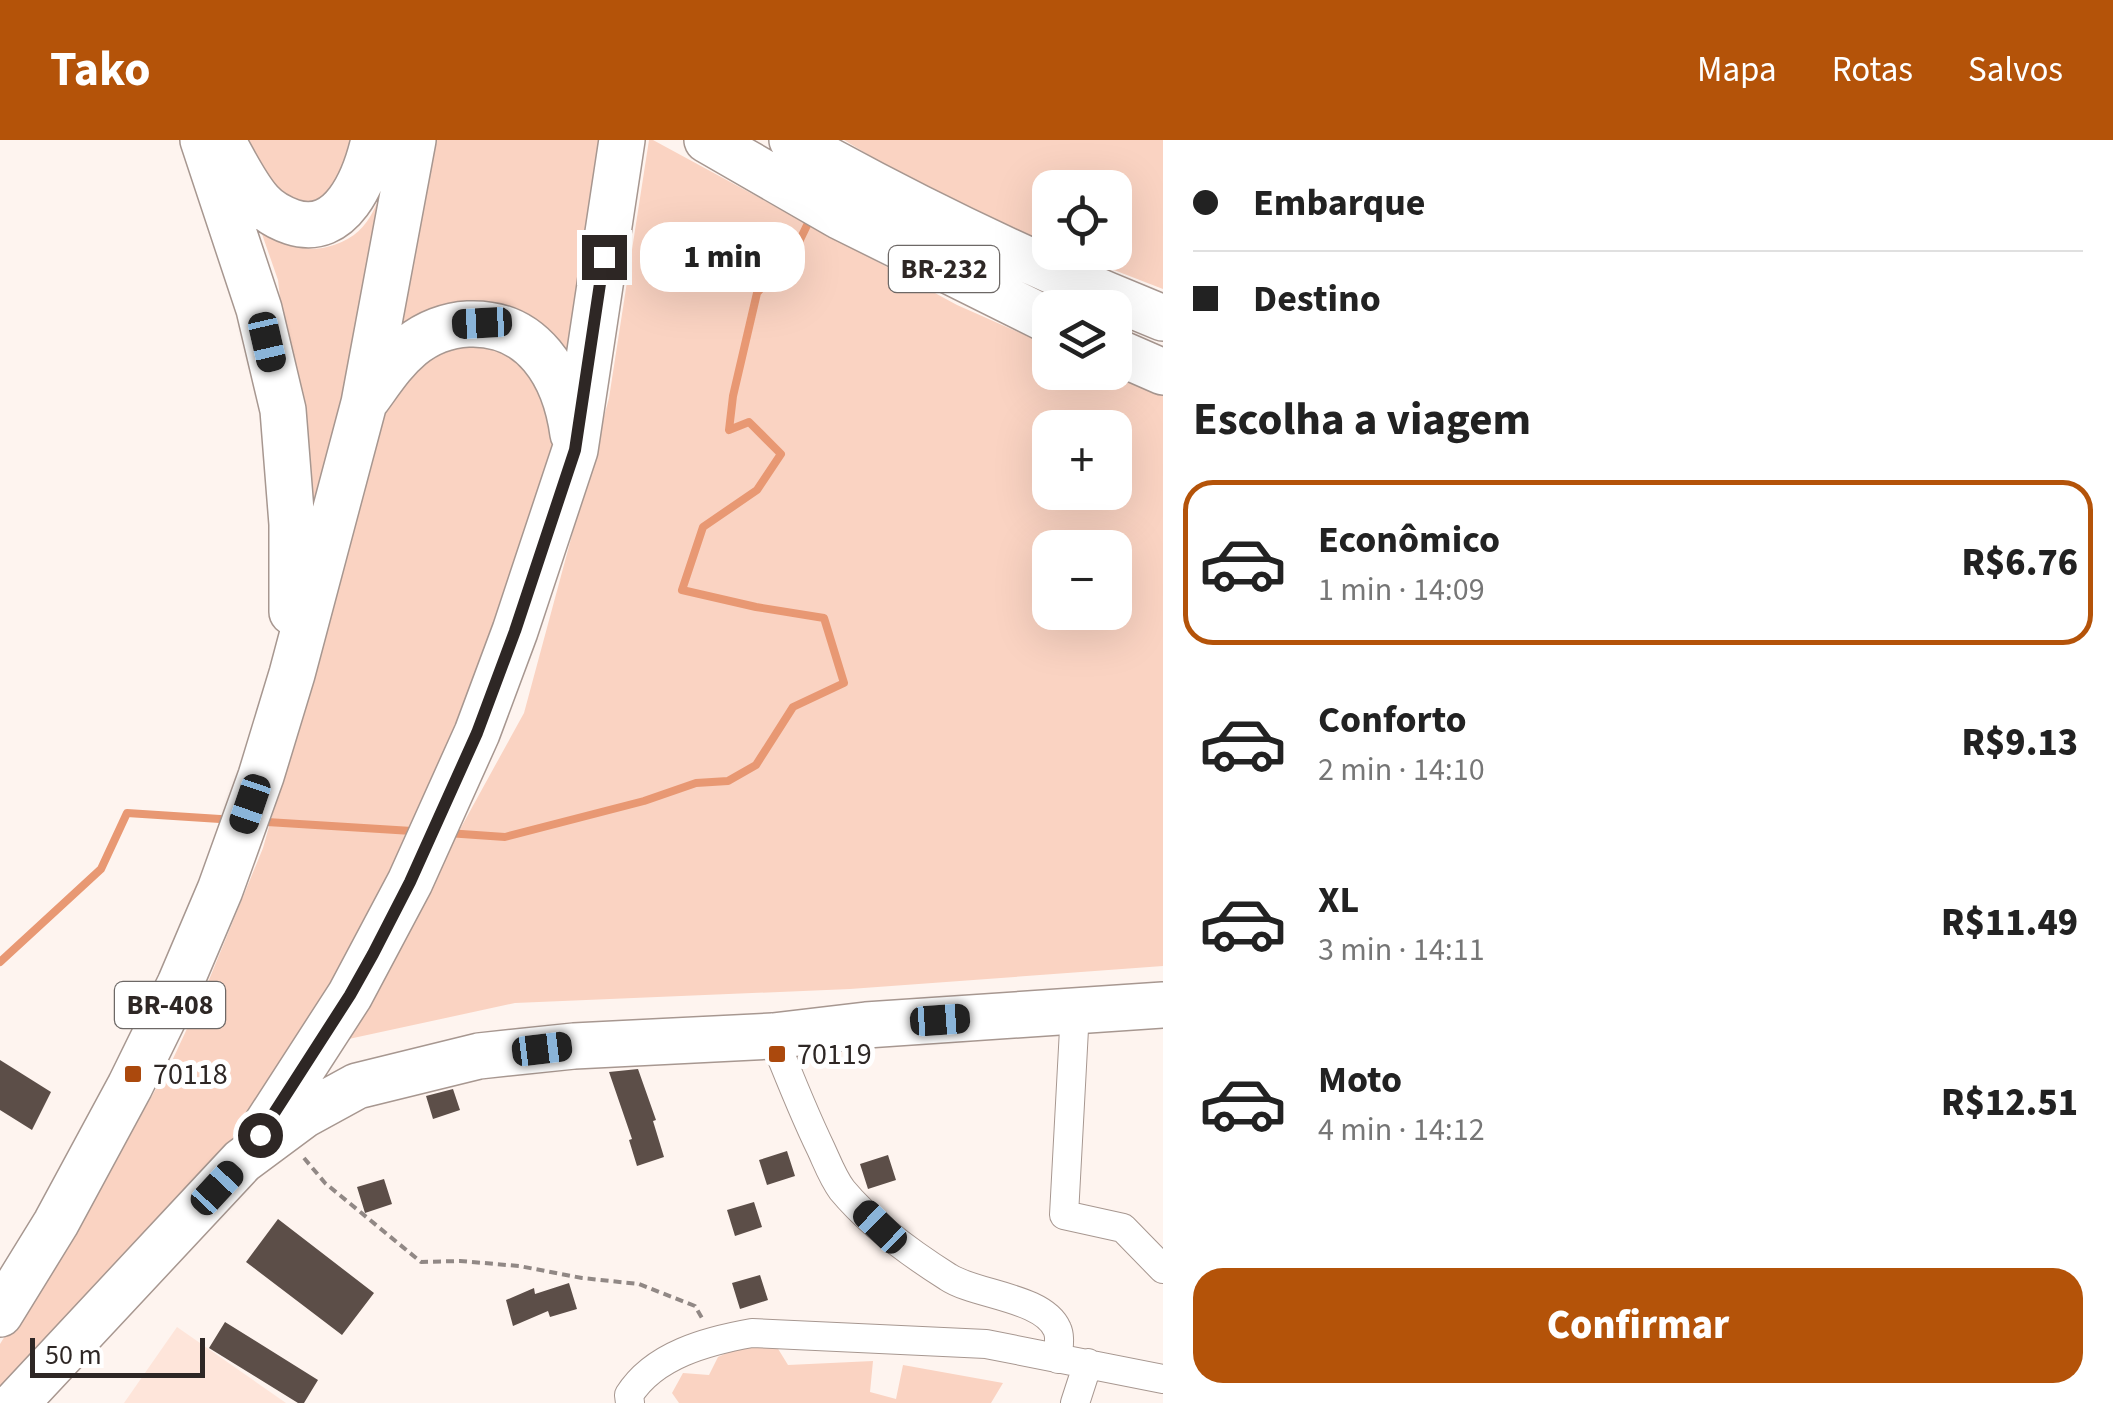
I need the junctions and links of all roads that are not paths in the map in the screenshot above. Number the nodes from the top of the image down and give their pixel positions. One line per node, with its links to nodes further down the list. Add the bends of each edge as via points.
1 (203, 140): 15 (highway, via 259,308 283,410 292,524)
2 (222, 140): 3 (highway, via 260,202 302,225 322,224 340,212 357,190)
3 (374, 140)
4 (413, 140): 13 (highway, BR-408)
5 (622, 140): 14 (highway)
6 (707, 140): 8 (highway, BR-232)
7 (792, 140): 8 (highway, BR-232)
8 (850, 198): 9 (highway, BR-232); 10 (highway, BR-232)
9 (1032, 310)
10 (1163, 318)
11 (1132, 358): 12 (highway)
12 (1163, 372)
13 (364, 404): 14 (highway, via 390,366 431,334 455,325 502,327 530,342 564,392); 15 (highway, BR-408)
14 (575, 450): 19 (highway, via 483,716 418,865 350,995)
15 (292, 674): 21 (highway, BR-408, via 220,890 180,984 56,1222)
16 (1163, 1005): 18 (highway)
17 (1074, 1029): 20 (street, via 1064,1215 1123,1228)
18 (772, 1036): 19 (highway, via 479,1056 357,1086); 22 (street, via 839,1187 909,1252 956,1283 1038,1310 1056,1326)
19 (242, 1161): 25 (highway)
20 (1163, 1269)
21 (0, 1314)
22 (1058, 1359): 23 (street); 26 (street, via 986,1344 752,1334 716,1339 651,1368 636,1382)
23 (1088, 1363): 24 (street); 27 (street)
24 (1163, 1379)
25 (16, 1403)
26 (630, 1403)
27 (1075, 1403)

